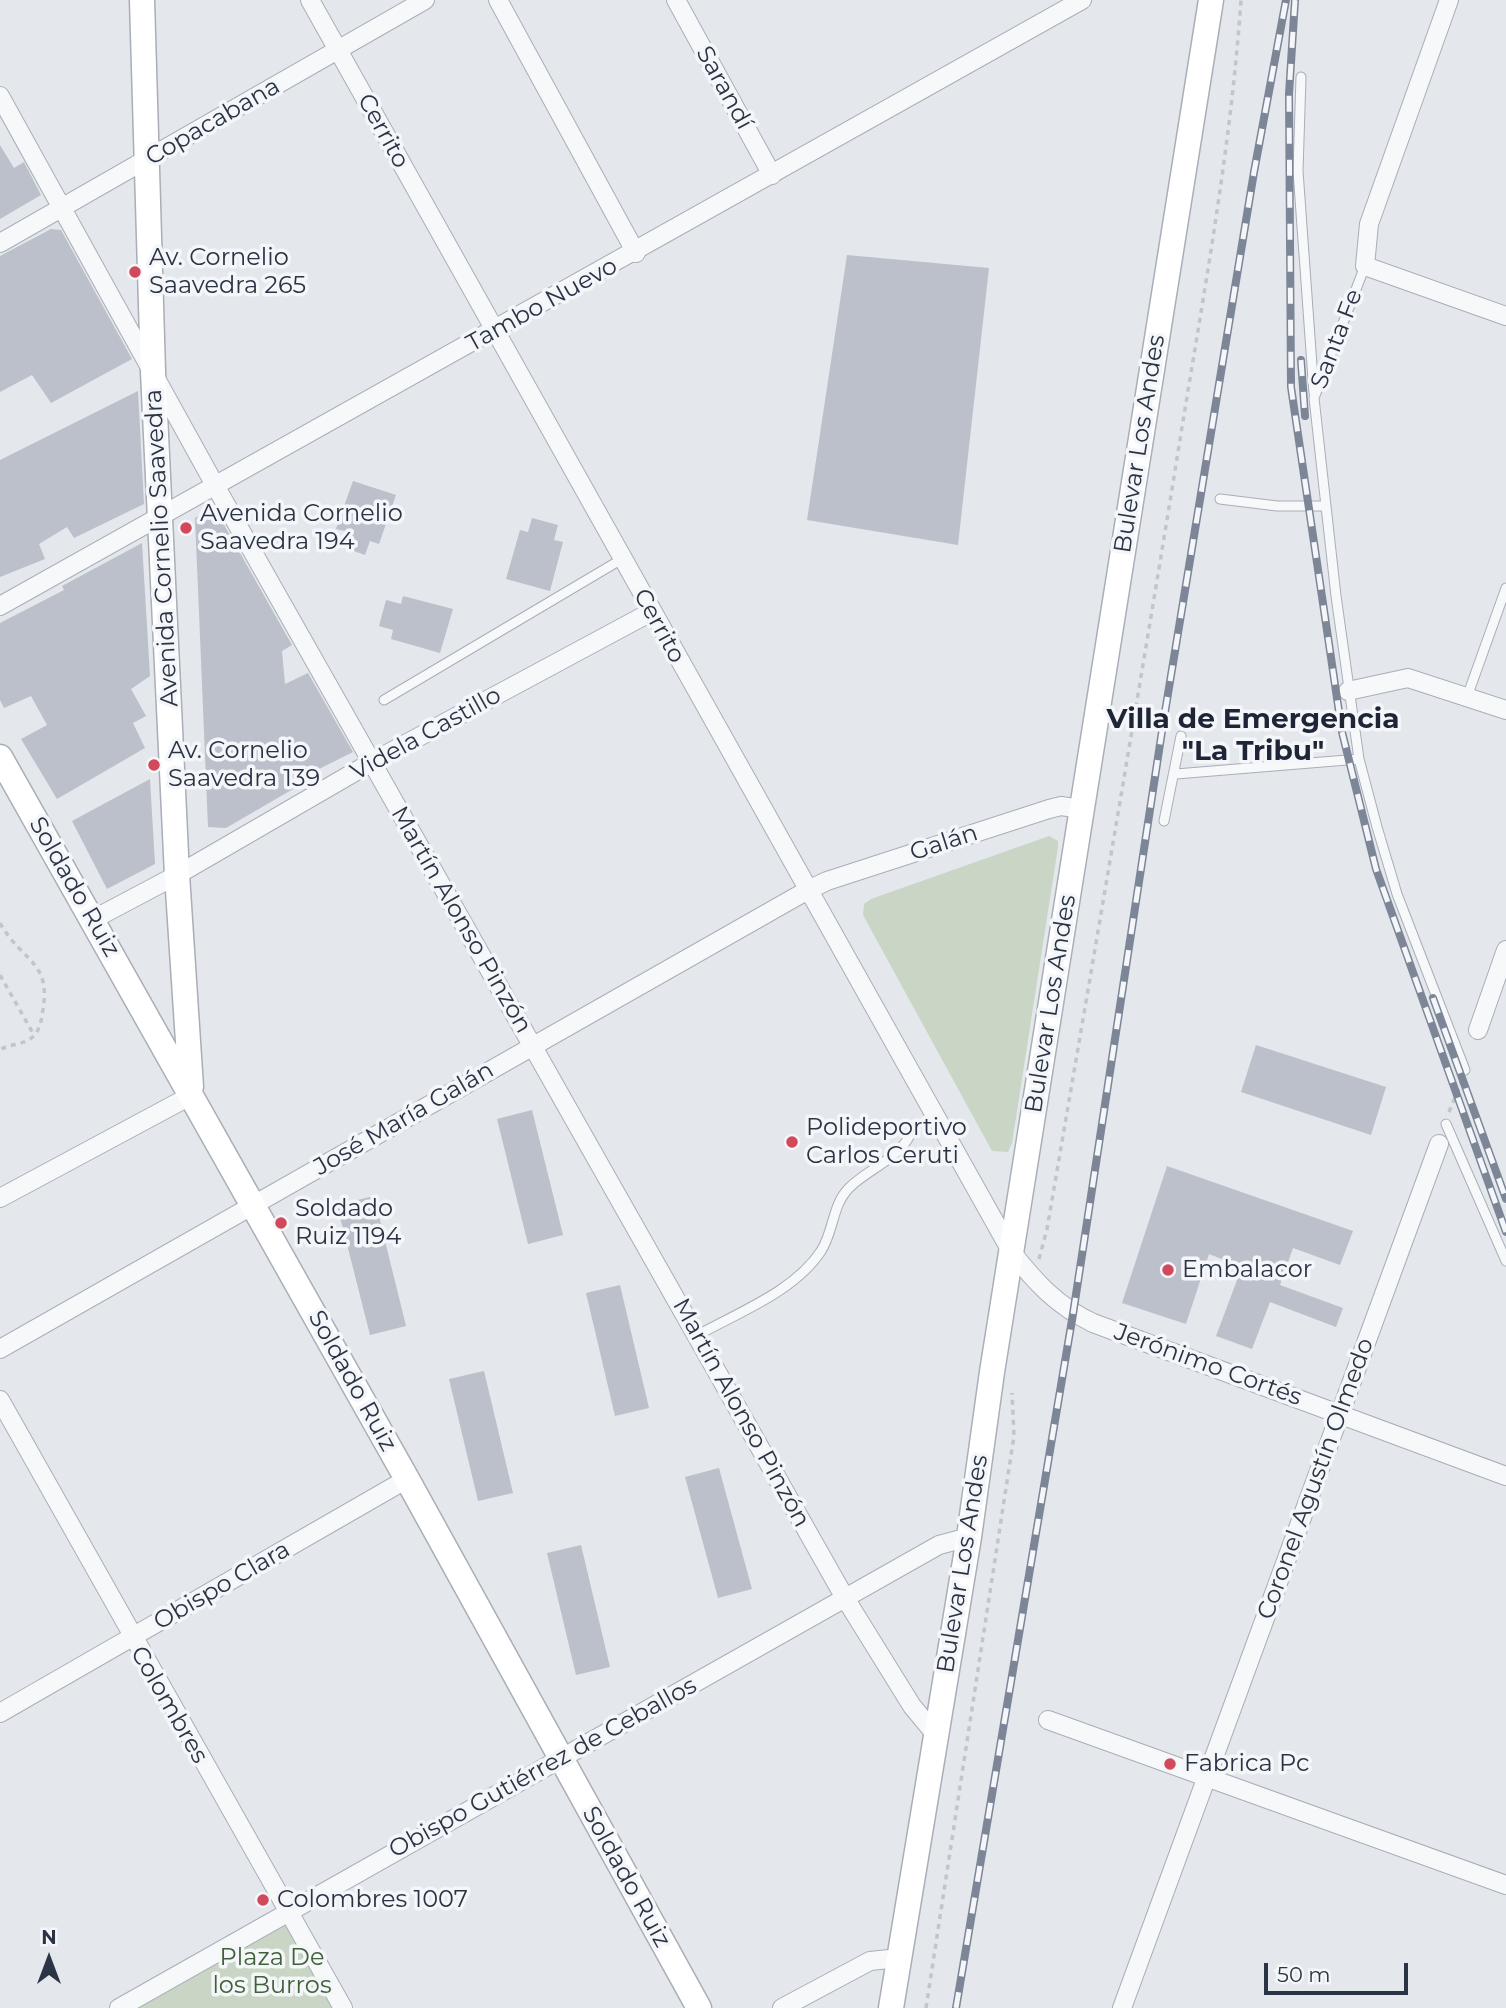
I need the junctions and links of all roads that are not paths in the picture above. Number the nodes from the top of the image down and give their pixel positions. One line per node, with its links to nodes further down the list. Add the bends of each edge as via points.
1 (142, 0): 13 (main road, Avenida Cornelio Saavedra)
2 (310, 0): 10 (street, Cerrito)
3 (425, 0): 10 (street, Copacabana)
4 (498, 0): 17 (street)
5 (676, 0): 14 (street, Sarandí)
6 (1082, 0): 9 (street, Tambo Nuevo)
7 (1211, 0): 40 (main road, Bulevar Los Andes)
8 (1449, 0): 18 (street, Santa Fe, via 1369,224)
9 (1052, 7): 14 (street, Tambo Nuevo)
10 (338, 50): 13 (street, Copacabana); 20 (street, Cerrito)
11 (1301, 77): 22 (lane, via 1298,170)
12 (0, 96): 15 (street, Martín Alonso Pinzón)
13 (149, 158): 15 (street, Copacabana); 21 (main road, Avenida Cornelio Saavedra)
14 (772, 175): 17 (street, Tambo Nuevo)
15 (64, 207): 16 (street, Copacabana); 21 (street, Martín Alonso Pinzón)
16 (0, 243)
17 (636, 253): 20 (street, Tambo Nuevo)
18 (1365, 266): 19 (street); 22 (lane, Santa Fe)
19 (1506, 316)
20 (496, 330): 23 (street, Tambo Nuevo); 27 (street, Cerrito)
21 (153, 372): 23 (street, Martín Alonso Pinzón); 26 (main road, Avenida Cornelio Saavedra)
22 (1314, 398): 25 (lane, Santa Fe)
23 (216, 488): 26 (street, Tambo Nuevo); 38 (street, Martín Alonso Pinzón)
24 (1220, 499): 25 (lane)
25 (1325, 506): 31 (lane, Santa Fe)
26 (161, 518): 29 (street, Tambo Nuevo); 42 (main road, Avenida Cornelio Saavedra)
27 (622, 559): 30 (street, Cerrito); 33 (lane)
28 (1506, 588): 32 (lane)
29 (0, 606)
30 (651, 612): 38 (street, Videla Castillo); 43 (street, Cerrito)
31 (1348, 691): 32 (street, via 1408,678); 37 (lane, Santa Fe)
32 (1467, 697): 34 (street)
33 (384, 700)
34 (1506, 710)
35 (1181, 736): 39 (lane)
36 (0, 757): 44 (main road, Soldado Ruiz)
37 (1359, 758): 39 (lane); 49 (lane, Santa Fe, via 1398,894)
38 (372, 762): 42 (street, Videla Castillo); 48 (street, Martín Alonso Pinzón)
39 (1176, 774): 41 (lane)
40 (1082, 808): 43 (street, Galán, via 1049,809); 56 (main road, Bulevar Los Andes)
41 (1164, 821)
42 (177, 875): 44 (street, Videla Castillo); 50 (main road, Avenida Cornelio Saavedra)
43 (808, 890): 48 (street, José María Galán); 56 (street, Cerrito)
44 (92, 920): 50 (main road, Soldado Ruiz)
45 (1506, 950): 46 (street)
46 (1503, 970): 47 (street)
47 (1478, 1031)
48 (533, 1045): 55 (street, José María Galán); 58 (street, Martín Alonso Pinzón)
49 (1465, 1070)
50 (192, 1095): 54 (street); 55 (main road, Soldado Ruiz)
51 (1446, 1124): 57 (lane)
52 (909, 1137): 58 (lane, via 902,1149 838,1200 821,1251 798,1278)
53 (1438, 1144): 61 (street, Coronel Agustín Olmedo)
54 (0, 1198)
55 (253, 1205): 59 (street, José María Galán); 63 (main road, Soldado Ruiz)
56 (1011, 1251): 61 (street, Jerónimo Cortés, via 1057,1304 1093,1323); 64 (main road, Bulevar Los Andes)
57 (1506, 1261)
58 (698, 1335): 65 (street, Martín Alonso Pinzón)
59 (0, 1349)
60 (0, 1400): 66 (street, Colombres)
61 (1340, 1413): 62 (street, Jerónimo Cortés); 71 (street, Coronel Agustín Olmedo)
62 (1506, 1476)
63 (407, 1479): 66 (street, Obispo Clara); 70 (main road, Soldado Ruiz)
64 (970, 1537): 65 (street, Obispo Gutiérrez de Ceballos, via 939,1545); 69 (main road, Bulevar Los Andes)
65 (845, 1598): 69 (street, Martín Alonso Pinzón, via 912,1706); 70 (street, Obispo Gutiérrez de Ceballos)
66 (132, 1639): 67 (street, Obispo Clara); 73 (street, Colombres)
67 (0, 1713)
68 (1048, 1720): 71 (street)
69 (936, 1735): 74 (main road, Bulevar Los Andes)
70 (560, 1758): 73 (street, Obispo Gutiérrez de Ceballos); 77 (main road, Soldado Ruiz)
71 (1209, 1778): 72 (street); 80 (street, Coronel Agustín Olmedo)
72 (1506, 1885)
73 (287, 1913): 75 (street, Obispo Gutiérrez de Ceballos); 76 (street, Colombres)
74 (899, 1958): 78 (street, via 870,1961); 79 (main road, Bulevar Los Andes)
75 (120, 2008)
76 (343, 2008)
77 (699, 2008)
78 (782, 2008)
79 (891, 2008)
80 (1122, 2008)

